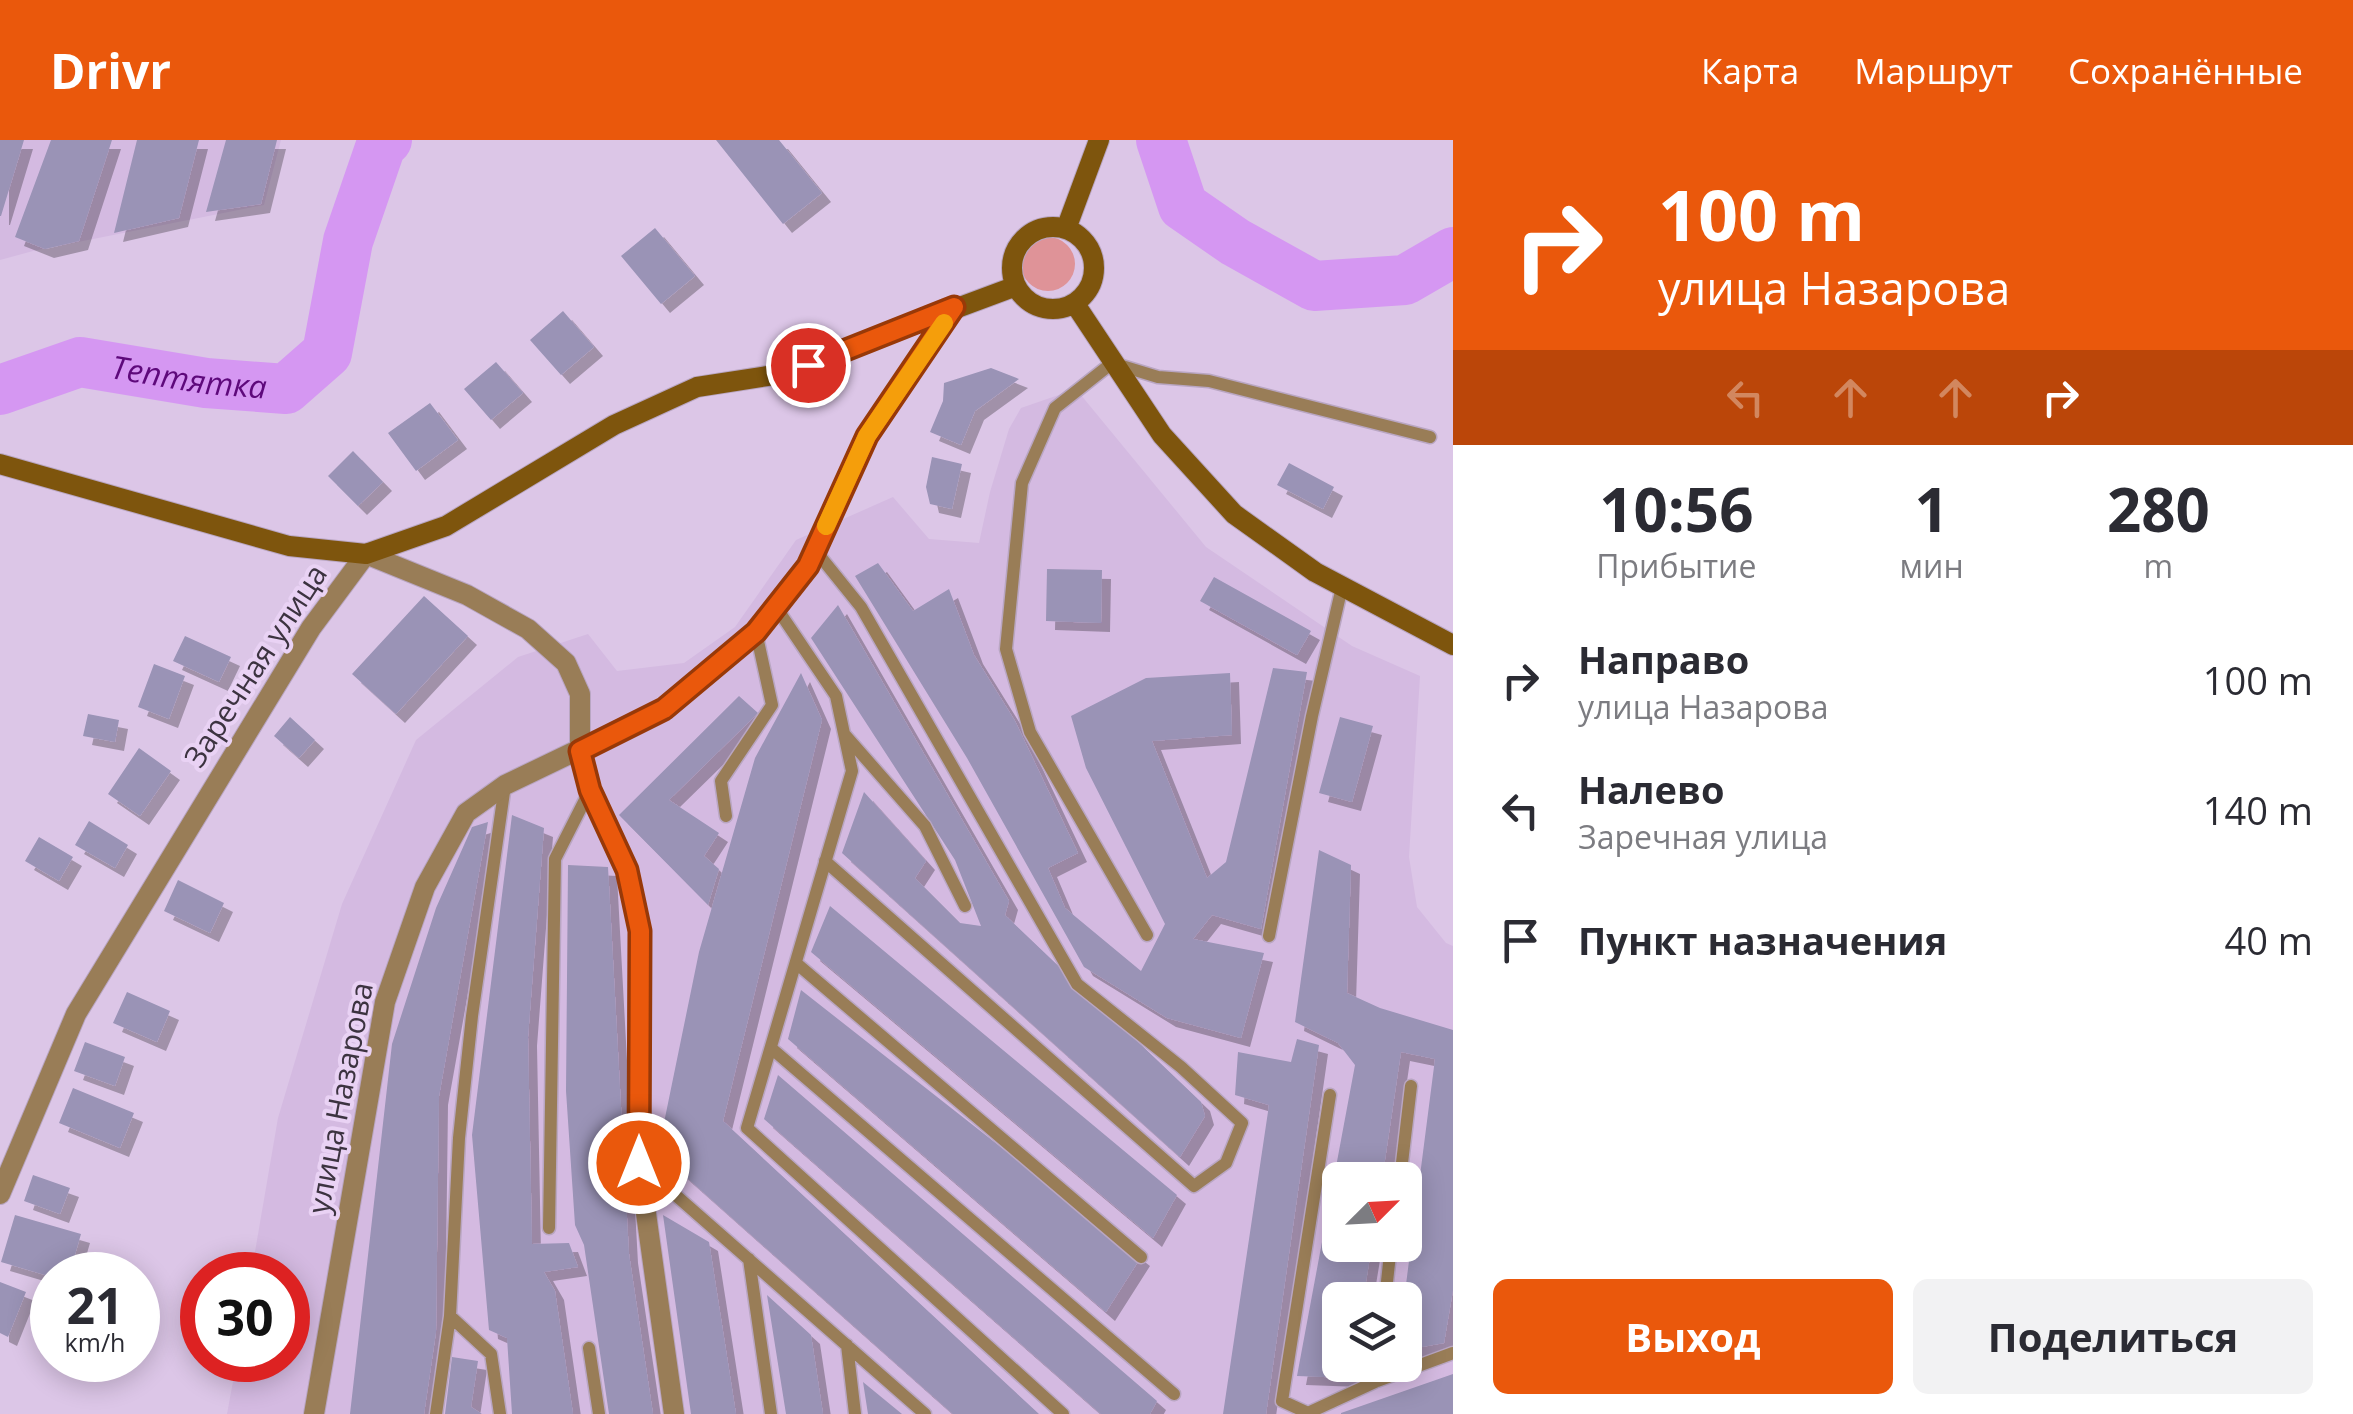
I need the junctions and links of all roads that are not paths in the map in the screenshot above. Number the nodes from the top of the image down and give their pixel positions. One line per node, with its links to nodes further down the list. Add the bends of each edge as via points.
1 (1099, 140): 2 (main road)
2 (1066, 228): 3 (main road, via 1049,226 1028,235 1014,254); 4 (main road, via 1085,242 1093,260 1087,292)
3 (1016, 286): 4 (main road, via 1046,309); 5 (main road, Заречная улица)
4 (1075, 304): 6 (main road)
5 (954, 307): 9 (street, улица Назарова, via 867,436); 10 (main road, Заречная улица, via 780,374 698,387 614,425 446,526)
6 (1112, 363): 7 (lane); 11 (main road, via 1162,435 1234,514); 22 (lane, via 1055,408 1022,483 1006,649 1030,732)
7 (1430, 436)
8 (0, 464): 10 (main road, via 289,546)
9 (815, 550): 12 (street, улица Назарова); 20 (lane, via 860,606 1077,984 1242,1123 1226,1163 1194,1186)
10 (366, 554): 16 (street, via 528,628 566,663 580,694); 30 (street, Заречная улица, via 311,628 76,1014)
11 (1342, 587): 14 (main road); 23 (lane)
12 (776, 607): 13 (street, улица Назарова); 15 (lane, via 836,696)
13 (756, 632): 16 (street, улица Назарова, via 664,709); 19 (lane, via 772,705 721,781)
14 (1453, 645)
15 (844, 733): 20 (lane, via 852,772); 21 (lane, via 925,826)
16 (580, 751): 17 (street, улица Назарова); 18 (street)
17 (505, 785): 35 (lane, via 459,1138); 42 (street, улица Назарова, via 466,812 425,886 385,1002)
18 (590, 790): 29 (street, via 627,870 640,931); 32 (lane, via 555,859)
19 (726, 816)
20 (825, 861): 24 (lane)
21 (965, 906)
22 (1147, 935)
23 (1270, 936)
24 (796, 963): 25 (lane); 33 (lane)
25 (771, 1048): 41 (lane); 50 (lane, via 748,1128)
26 (1412, 1086): 28 (lane)
27 (1330, 1094): 40 (lane, via 1282,1401 1308,1413)
28 (1402, 1162)
29 (639, 1163): 34 (lane); 46 (street)
30 (4, 1170): 31 (street, Заречная улица)
31 (0, 1194)
32 (549, 1228)
33 (1141, 1257)
34 (749, 1259): 36 (lane); 47 (lane)
35 (450, 1316): 43 (lane); 44 (lane, via 490,1354)
36 (847, 1345): 48 (lane); 49 (lane)
37 (589, 1348): 45 (lane)
38 (1453, 1353): 39 (lane)
39 (1422, 1364)
40 (1375, 1382)
41 (1174, 1394)
42 (314, 1414)
43 (436, 1414)
44 (500, 1414)
45 (599, 1414)
46 (674, 1414)
47 (772, 1414)
48 (854, 1414)
49 (925, 1414)
50 (1063, 1414)

